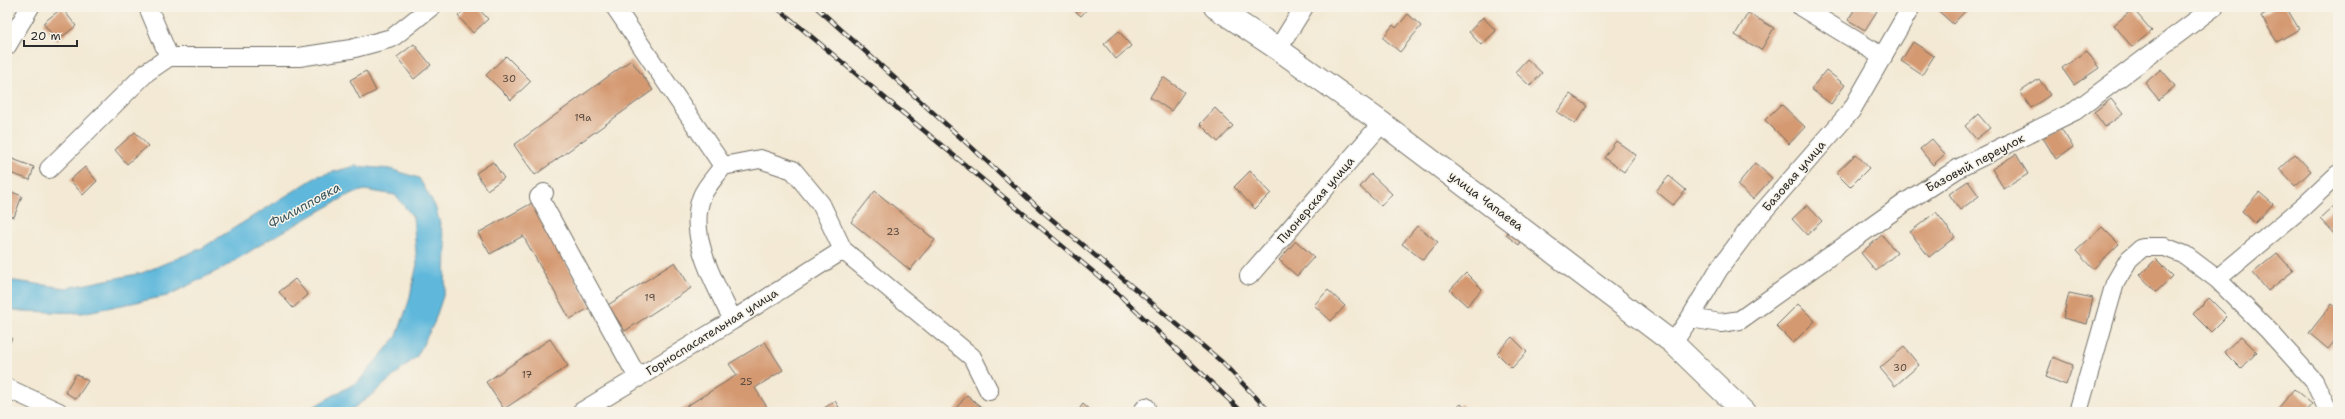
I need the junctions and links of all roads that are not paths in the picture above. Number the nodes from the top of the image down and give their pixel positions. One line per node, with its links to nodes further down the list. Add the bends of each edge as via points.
1 (30, 7): 10 (street)
2 (148, 7): 12 (street)
3 (431, 7): 12 (street, via 392,38 351,49 299,57)
4 (615, 7): 15 (street)
5 (1215, 7): 11 (street, улица Чапаева)
6 (1304, 7): 11 (street)
7 (1801, 7): 13 (street)
8 (1911, 7): 13 (street, Базовая улица)
9 (2214, 7): 22 (street, Базовый переулок, via 2075,111 1959,168 1912,198 1740,320 1721,323)
10 (7, 46)
11 (1278, 49): 14 (street, улица Чапаева)
12 (169, 57): 16 (street, via 148,72)
13 (1883, 57): 22 (street, Базовая улица, via 1851,111 1754,222 1719,269)
14 (1382, 123): 20 (street, Пионерская улица); 24 (street, улица Чапаева)
15 (723, 166): 19 (street, via 760,159 793,170 821,204); 23 (street, via 702,196 697,227 709,272)
16 (49, 169)
17 (2338, 174): 21 (street)
18 (544, 193): 25 (street, via 539,197)
19 (843, 250): 23 (street, Горноспасательная улица); 27 (street, via 972,356)
20 (1249, 276)
21 (2217, 279): 31 (street, via 2185,255 2165,247 2143,247 2129,259 2115,284); 32 (street, via 2270,331 2314,382)
22 (1690, 318): 24 (street, Базовая улица)
23 (733, 320): 25 (street, Горноспасательная улица)
24 (1673, 343): 30 (street, улица Чапаева)
25 (638, 378): 29 (street, Горноспасательная улица)
26 (7, 388): 28 (street)
27 (989, 392)
28 (59, 412)
29 (581, 412)
30 (1744, 412)
31 (2078, 412)
32 (2329, 412)

